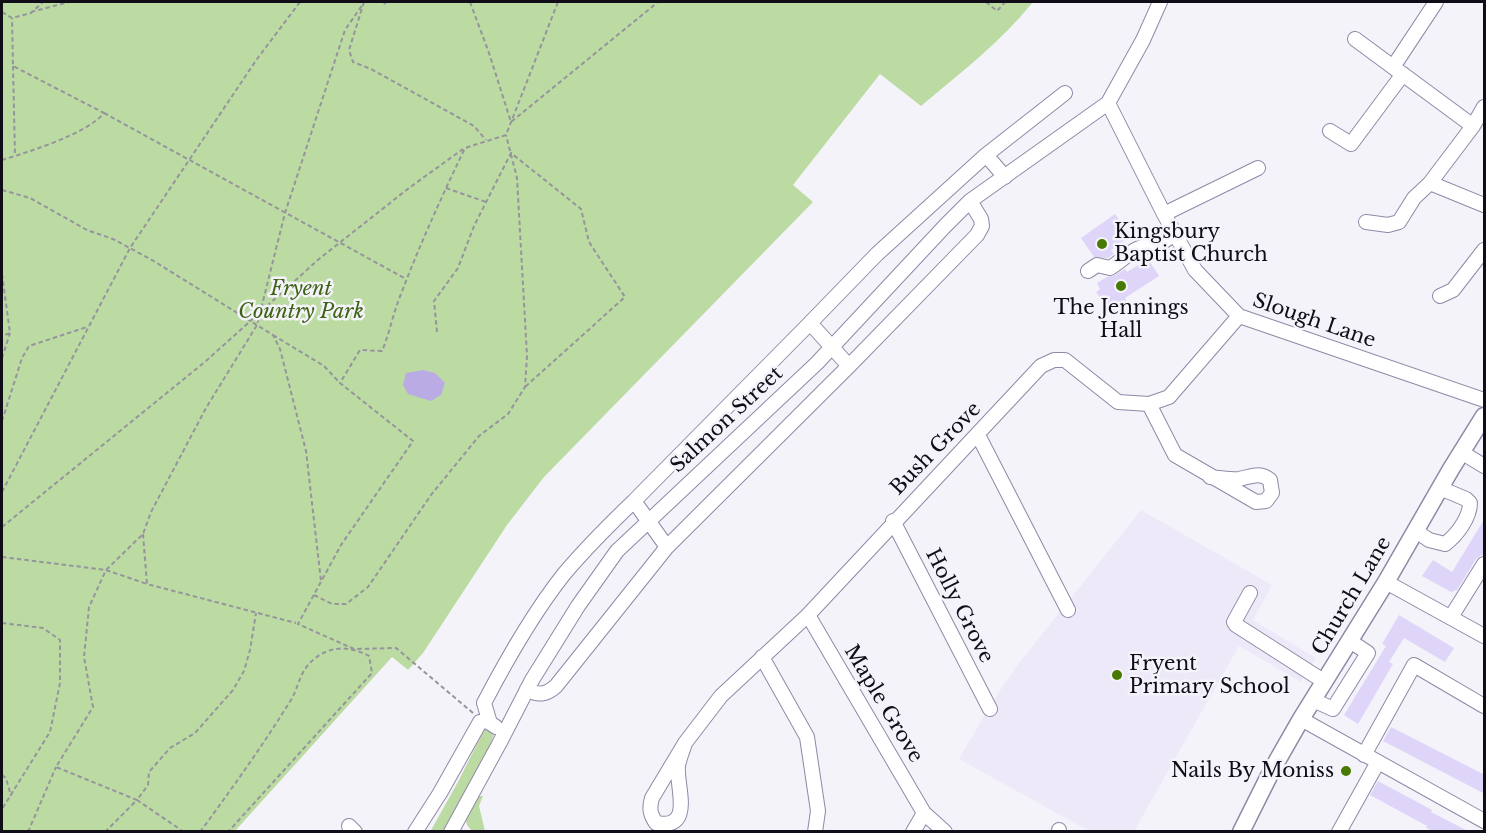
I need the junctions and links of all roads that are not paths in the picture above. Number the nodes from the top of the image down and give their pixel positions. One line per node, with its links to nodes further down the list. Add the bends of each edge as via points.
1 (1160, 2): 6 (street)
2 (1436, 2): 4 (street)
3 (1355, 39): 4 (street)
4 (1398, 70): 8 (street); 9 (street, via 1351,144)
5 (1065, 93): 10 (street)
6 (1108, 103): 12 (street, Salmon Street); 16 (street, Slough Lane)
7 (1485, 107): 8 (street)
8 (1473, 126): 13 (street)
9 (1329, 131)
10 (986, 155): 12 (street); 25 (street, via 877,254)
11 (1258, 168): 16 (street)
12 (1005, 177): 14 (street, Salmon Street)
13 (1430, 183): 15 (street); 17 (street, via 1414,198 1399,222)
14 (970, 201): 20 (street, Salmon Street); 22 (street, via 982,226)
15 (1485, 205)
16 (1164, 214): 18 (street, Slough Lane)
17 (1366, 222)
18 (1175, 234): 21 (street, via 1155,247 1137,248 1110,268 1098,265); 24 (street, Slough Lane, via 1195,270)
19 (1485, 250): 23 (street, via 1453,290)
20 (908, 268): 22 (street); 26 (street, Salmon Street)
21 (1088, 271)
22 (927, 285): 27 (street)
23 (1440, 296)
24 (1239, 316): 28 (street, Slough Lane); 29 (street, via 1169,397)
25 (810, 323): 26 (street); 36 (street)
26 (831, 347): 27 (street); 37 (street, Salmon Street)
27 (849, 366): 40 (street)
28 (1485, 400)
29 (1149, 404): 31 (street, Bush Grove, via 1118,402 1065,360 1054,360 1041,366); 34 (street, via 1175,455)
30 (1485, 416): 32 (main road, Church Lane)
31 (978, 435): 38 (street, Bush Grove); 44 (street)
32 (1461, 452): 33 (street); 35 (main road, Church Lane)
33 (1485, 466)
34 (1210, 477)
35 (1440, 488): 39 (main road, Church Lane); 39 (street, via 1466,499 1470,509 1446,544)
36 (634, 501): 37 (street); 56 (street, via 563,576 535,616 484,703)
37 (649, 521): 40 (street); 51 (street, Salmon Street, via 617,551)
38 (893, 522): 45 (street, Bush Grove); 54 (street, Holly Grove)
39 (1416, 531): 42 (main road, Church Lane)
40 (667, 547): 51 (street, via 556,686 541,694)
41 (1485, 564): 46 (street)
42 (1386, 582): 46 (street); 48 (main road, Church Lane)
43 (1250, 593): 50 (street, via 1234,622 1236,625)
44 (1068, 610)
45 (808, 615): 49 (street, Bush Grove); 61 (street, Maple Grove)
46 (1451, 618): 47 (street)
47 (1485, 636)
48 (1350, 641): 50 (main road, Church Lane); 52 (street, via 1368,653 1333,709)
49 (762, 657): 58 (street, Bush Grove, via 721,696); 65 (street, via 807,737 818,811)
50 (1325, 682): 52 (main road, Church Lane)
51 (527, 689): 57 (street, Salmon Street)
52 (1313, 700): 55 (main road, Church Lane)
53 (1485, 706): 59 (street, via 1414,665)
54 (990, 709)
55 (1301, 719): 59 (street); 68 (main road, Church Lane)
56 (485, 722): 57 (street); 63 (street)
57 (505, 733): 64 (street, Salmon Street)
58 (685, 743): 58 (street, Bush Grove, via 652,798 651,816 656,823 675,821 681,808 678,765)
59 (1364, 755): 60 (street)
60 (1378, 762): 62 (street); 69 (street)
61 (924, 813): 66 (street); 67 (street, Maple Grove)
62 (1485, 821)
63 (415, 831)
64 (451, 831)
65 (815, 831)
66 (913, 831)
67 (945, 831)
68 (1241, 831)
69 (1339, 831)

